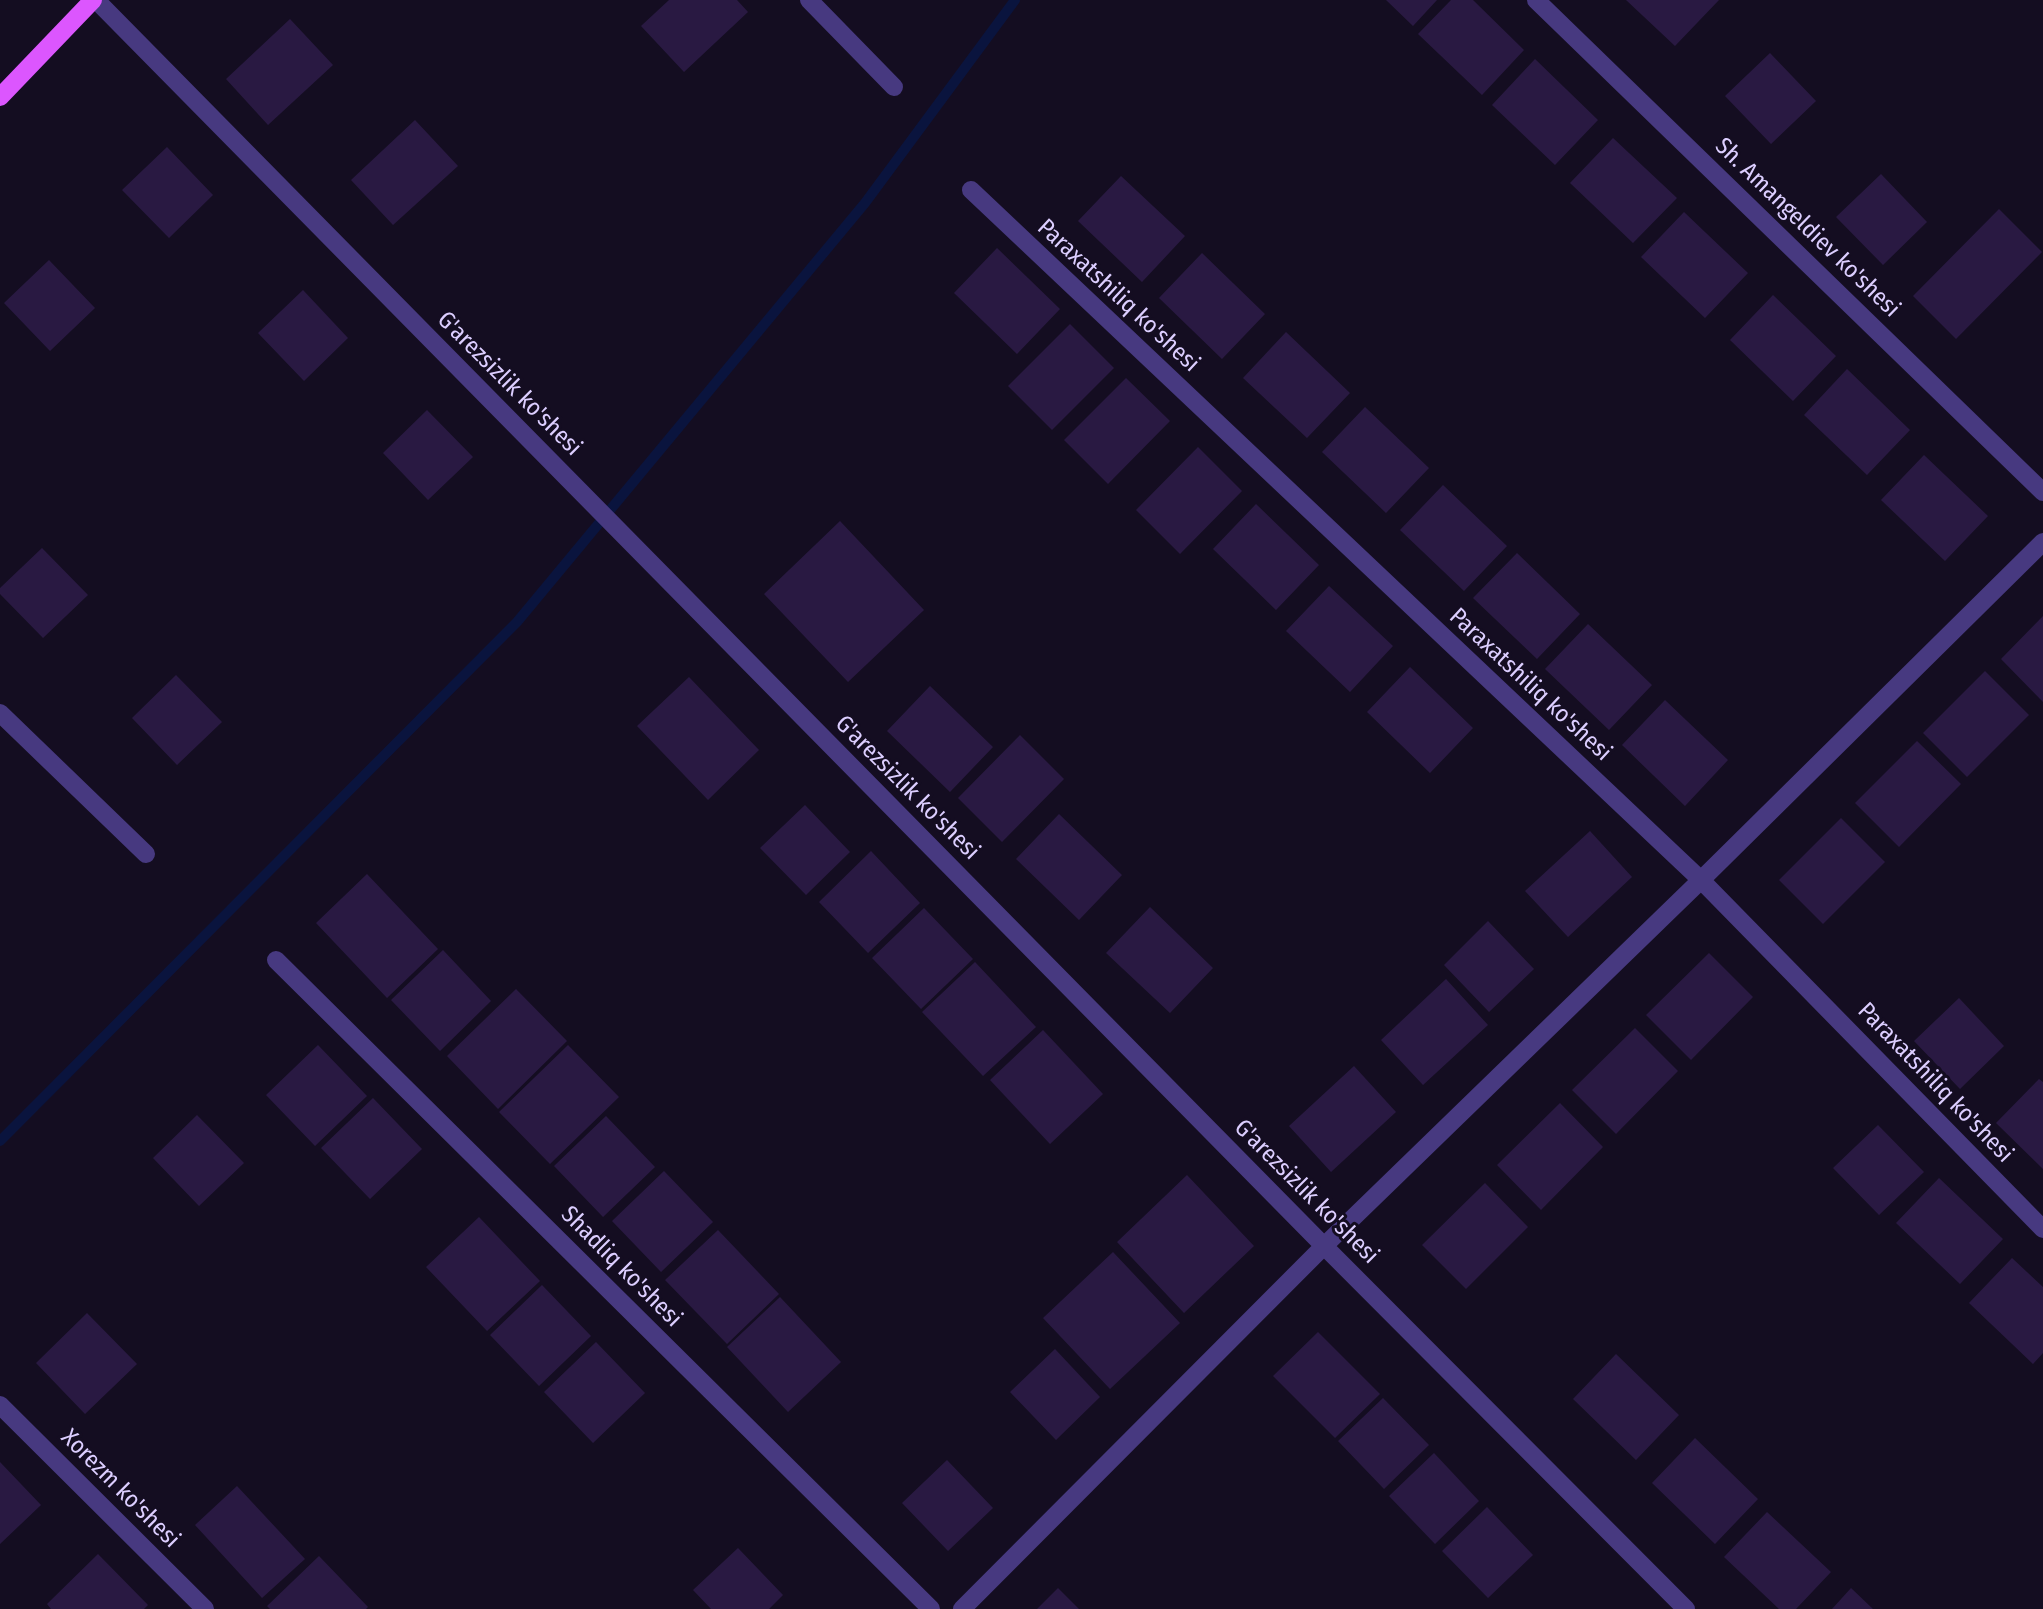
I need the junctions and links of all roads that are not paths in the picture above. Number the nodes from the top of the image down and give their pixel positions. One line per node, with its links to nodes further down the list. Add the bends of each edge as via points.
1 (94, 0): 5 (main road); 14 (street, G'arezsizlik ko'shesi)
2 (808, 0): 4 (street)
3 (1536, 0): 7 (street, Sh. Amangeldiev ko'shesi)
4 (894, 87)
5 (0, 97)
6 (971, 190): 11 (street, Paraxatshiliq ko'shesi)
7 (2043, 492)
8 (2043, 542): 11 (street)
9 (0, 713): 10 (street)
10 (146, 854)
11 (1701, 880): 13 (street, Paraxatshiliq ko'shesi); 14 (street)
12 (276, 960): 17 (street, Shadliq ko'shesi)
13 (2043, 1229)
14 (1324, 1246): 18 (street); 19 (street, G'arezsizlik ko'shesi)
15 (0, 1405): 16 (street, Xorezm ko'shesi)
16 (205, 1609)
17 (931, 1609)
18 (962, 1609)
19 (1686, 1609)

